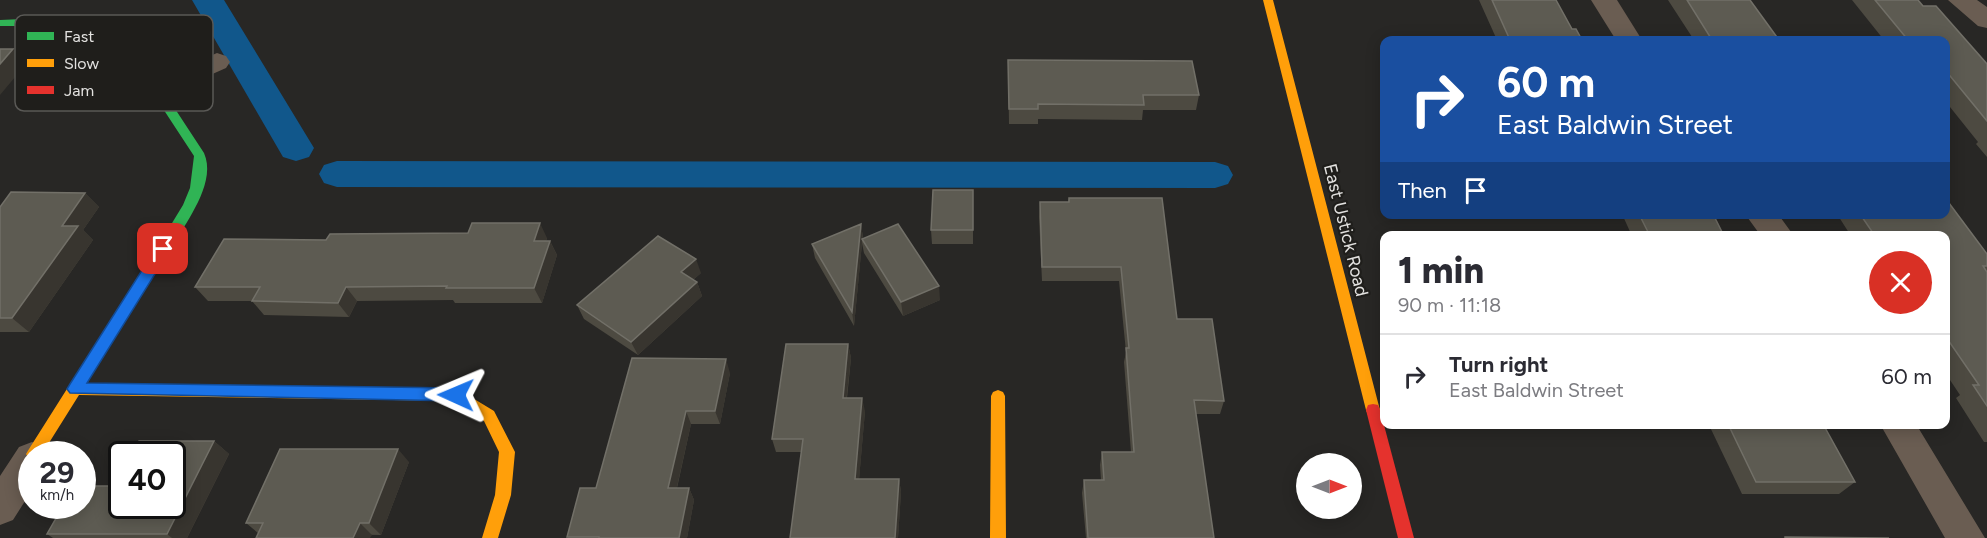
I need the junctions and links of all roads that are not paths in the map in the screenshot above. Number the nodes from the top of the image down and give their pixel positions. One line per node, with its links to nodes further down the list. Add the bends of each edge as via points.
1 (1268, 0): 21 (street, East Ustick Road)
2 (1604, 0): 7 (street)
3 (1961, 0): 4 (street)
4 (1987, 20)
5 (0, 23): 6 (street)
6 (15, 23)
7 (1626, 36)
8 (217, 62): 9 (street)
9 (213, 64)
10 (170, 111): 13 (street, via 200,156 201,177 188,209)
11 (1764, 219): 12 (street)
12 (1775, 231)
13 (75, 389): 16 (street); 19 (street, via 456,395 489,416 507,452 503,495)
14 (998, 396): 20 (street)
15 (1900, 429): 22 (street)
16 (42, 441)
17 (18, 480): 18 (street)
18 (0, 508)
19 (490, 538)
20 (998, 538)
21 (1406, 538)
22 (1966, 538)

